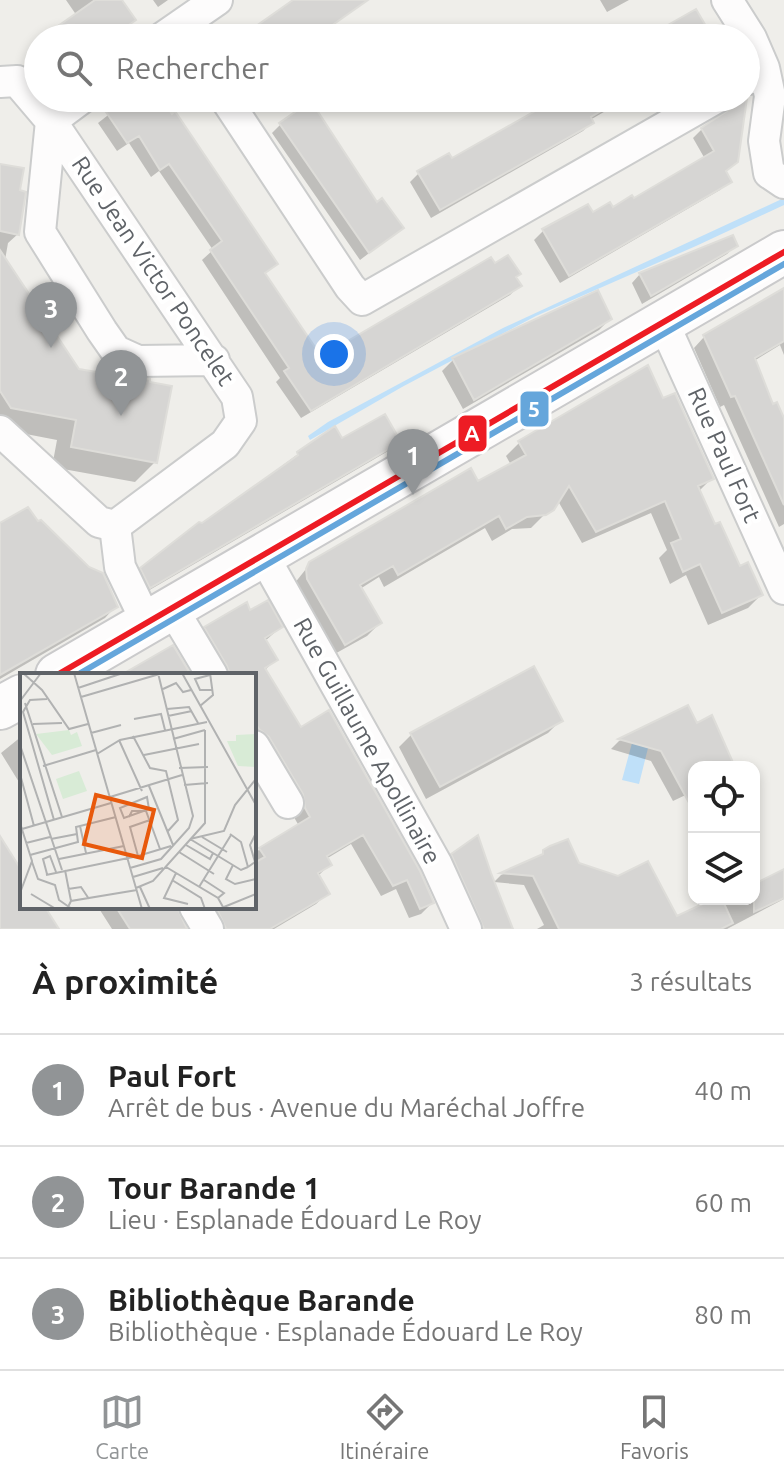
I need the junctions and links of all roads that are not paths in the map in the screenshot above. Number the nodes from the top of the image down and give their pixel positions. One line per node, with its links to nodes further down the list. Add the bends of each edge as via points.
1 (217, 0): 3 (street)
2 (727, 0): 4 (street)
3 (187, 24)
4 (742, 24)
5 (760, 81): 13 (street, via 770,96 764,141 769,173)
6 (0, 82): 7 (street, Rue Jean Victor Poncelet, via 17,81)
7 (24, 89)
8 (43, 112): 12 (street, Rue Jean Victor Poncelet)
9 (63, 112): 12 (street)
10 (234, 112): 11 (street, via 362,300)
11 (691, 112)
12 (51, 121): 16 (street, Rue Jean Victor Poncelet); 16 (street, via 40,232 102,331 116,351 138,361)
13 (784, 183)
14 (784, 252): 15 (main road)
15 (663, 322): 19 (main road); 20 (street, Rue Paul Fort)
16 (214, 360): 18 (street, Rue Jean Victor Poncelet, via 237,397 241,421 225,444)
17 (0, 431): 18 (street)
18 (107, 524): 21 (street, via 120,567)
19 (263, 555): 21 (main road); 30 (street, Rue Guillaume Apollinaire, via 436,863)
20 (784, 589)
21 (160, 615): 22 (main road); 23 (street)
22 (61, 673)
23 (210, 673)
24 (20, 697): 25 (main road)
25 (0, 708)
26 (256, 749): 27 (street)
27 (288, 803)
28 (196, 909): 29 (street)
29 (208, 929)
30 (466, 929)

